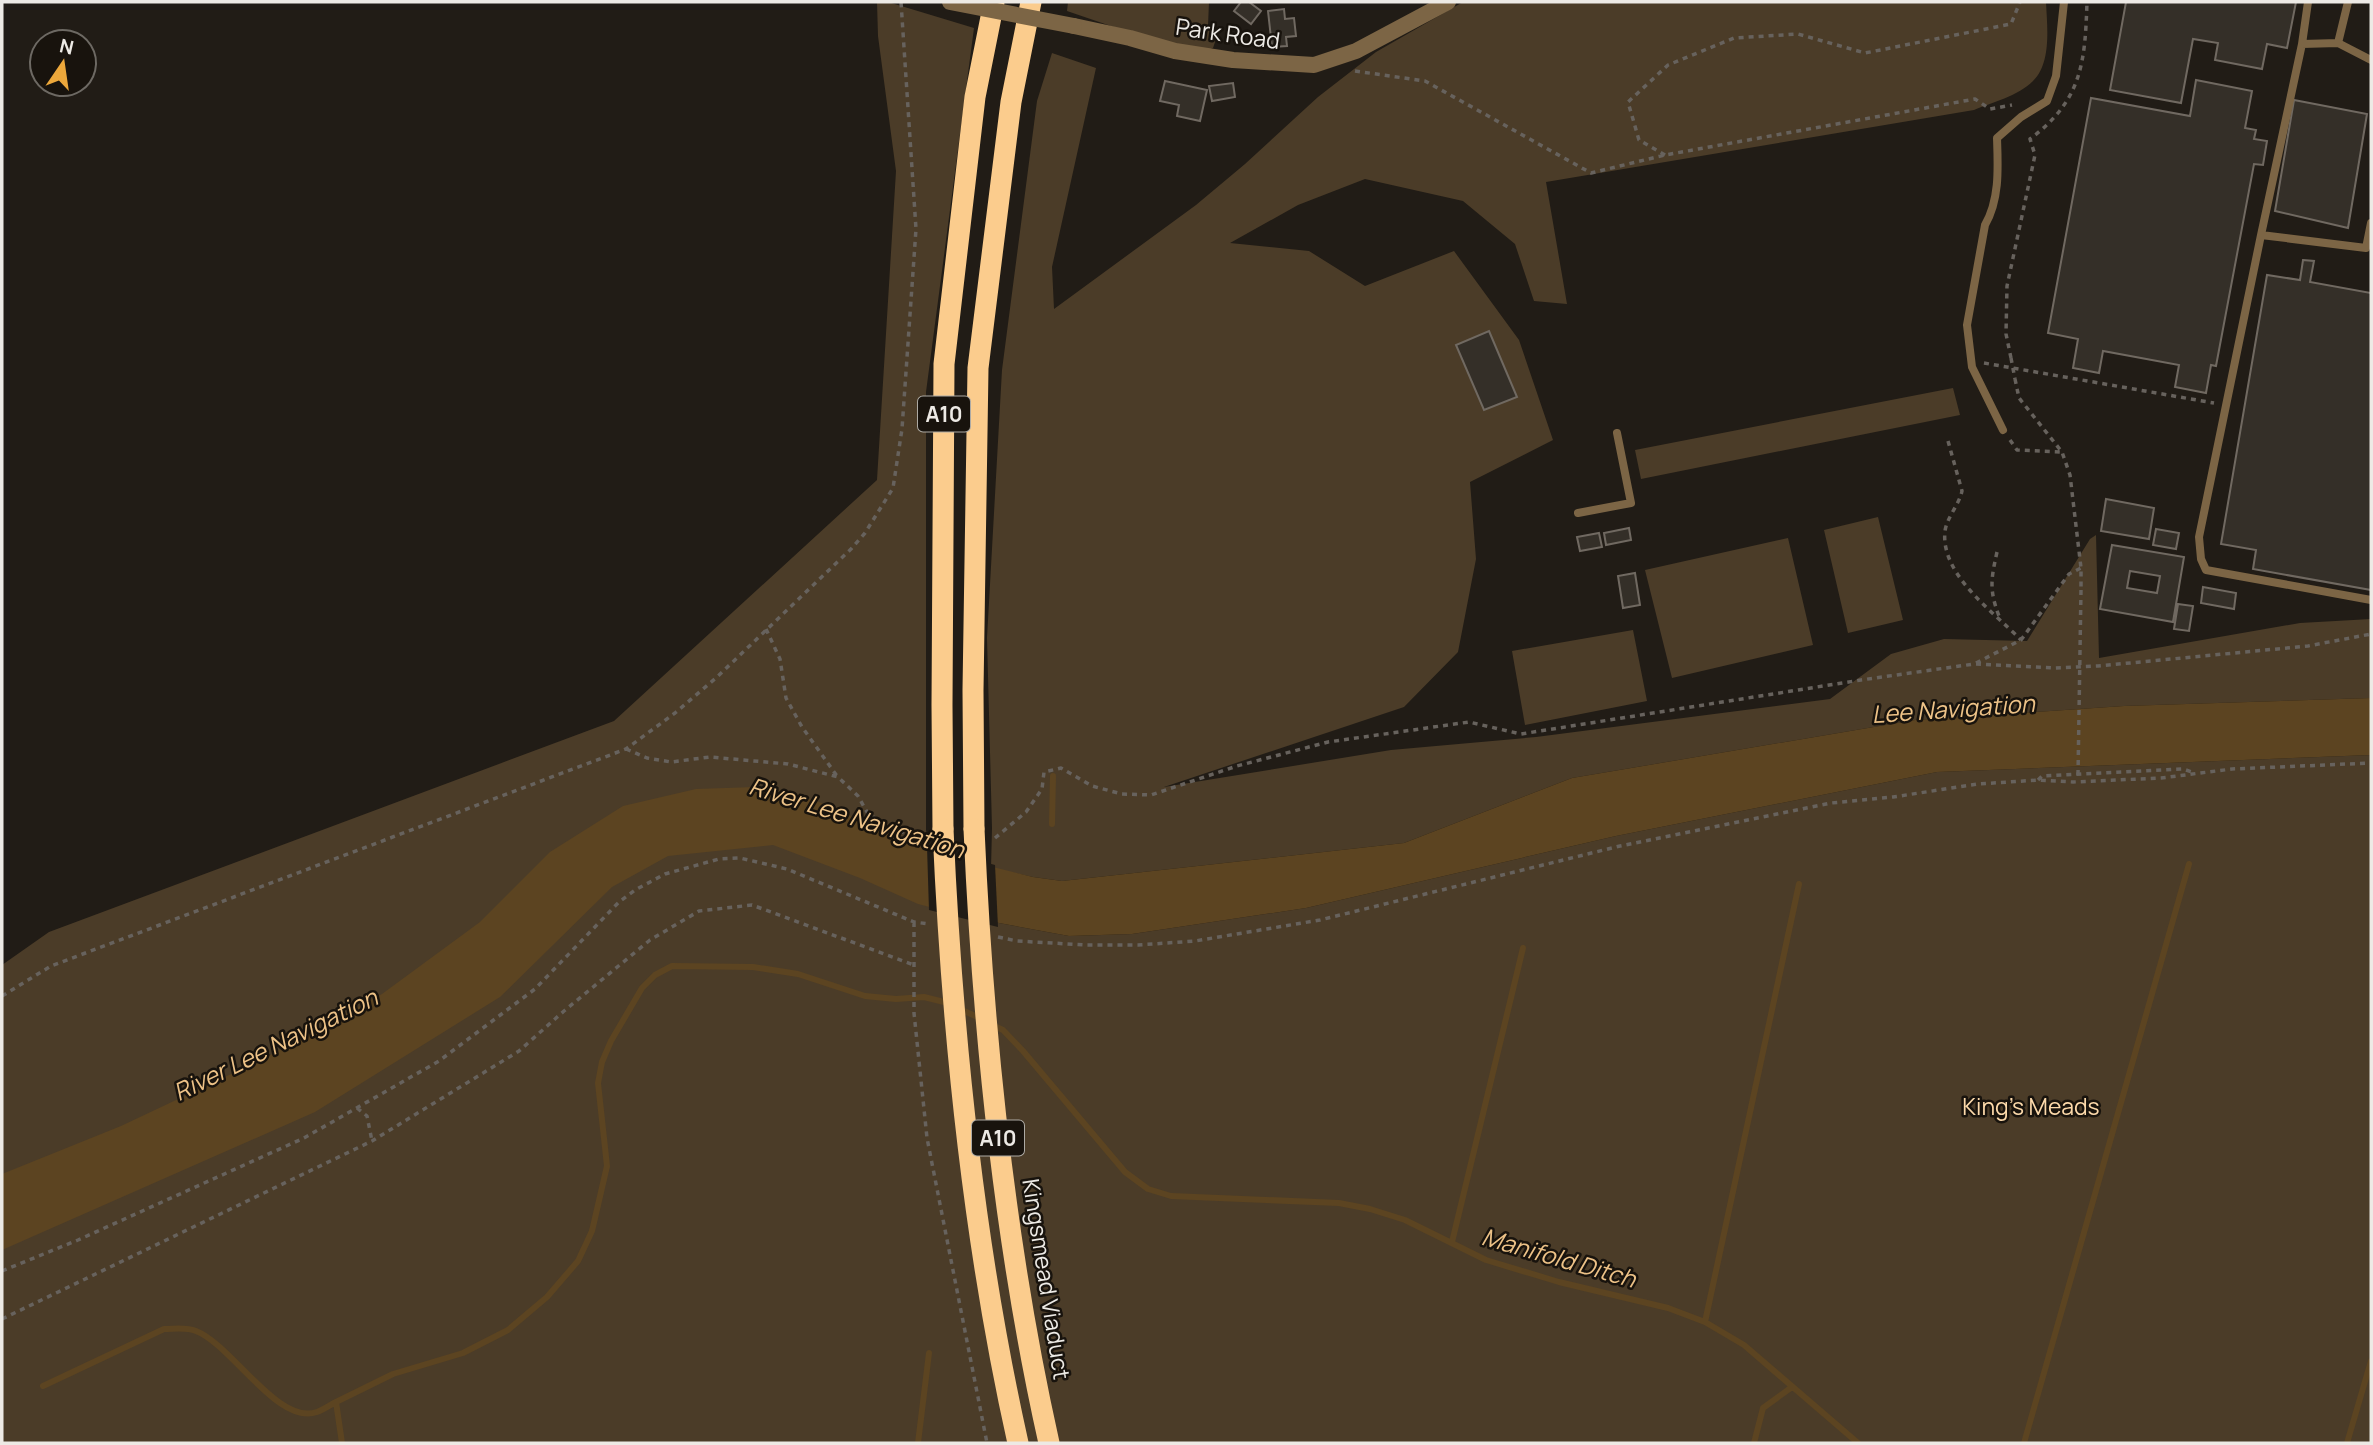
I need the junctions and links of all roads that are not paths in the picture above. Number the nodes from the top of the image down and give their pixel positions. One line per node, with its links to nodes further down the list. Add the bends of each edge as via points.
1 (950, 2): 4 (street, Park Road, bridge, via 1175,51 1314,65 1356,51)
2 (994, 2): 18 (highway, A10, bridge, via 975,97 944,364 939,835 968,1146)
3 (1031, 2): 19 (highway, Kingsmead Viaduct / A10, bridge, via 1011,102 978,368 973,690 984,1001 1017,1270)
4 (1448, 2)
5 (2064, 2): 14 (lane, via 2056,76 2047,101 1997,138 1998,178 1991,215 1984,225 1967,325 1972,368)
6 (2308, 2): 9 (lane)
7 (2348, 2): 8 (lane)
8 (2338, 43): 9 (lane); 10 (lane)
9 (2302, 44): 12 (lane)
10 (2371, 60)
11 (2371, 223): 13 (lane)
12 (2261, 235): 13 (lane); 17 (lane, via 2199,537 2201,559 2206,570)
13 (2369, 248)
14 (2003, 430)
15 (1617, 433): 16 (lane, via 1631,503)
16 (1577, 513)
17 (2371, 600)
18 (1018, 1443)
19 (1049, 1443)

